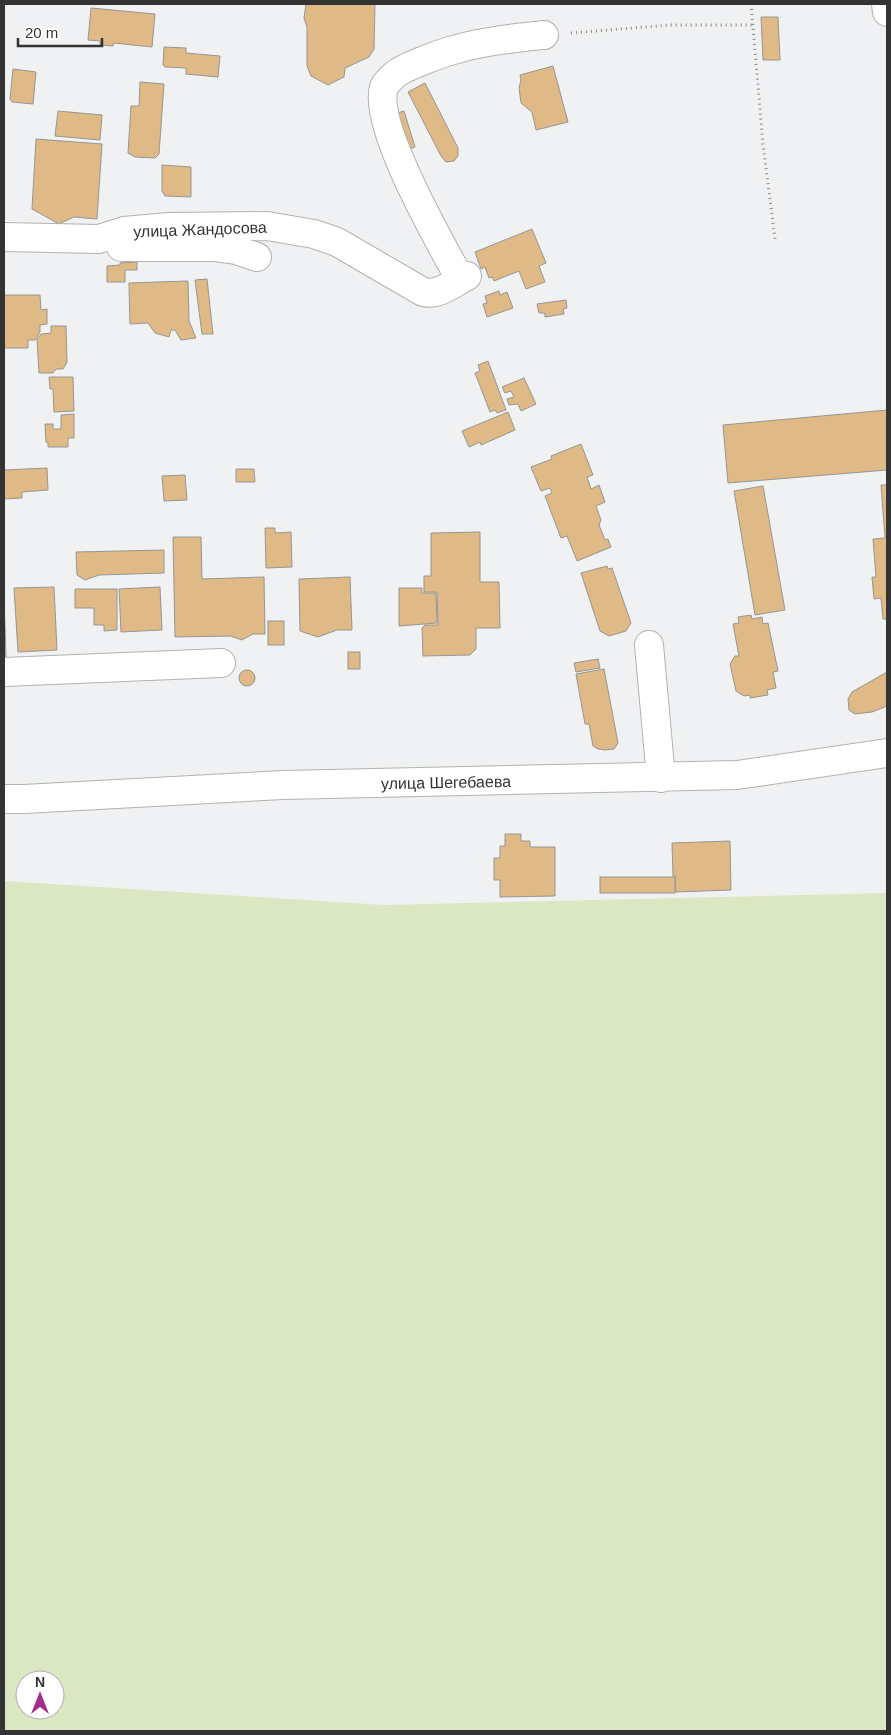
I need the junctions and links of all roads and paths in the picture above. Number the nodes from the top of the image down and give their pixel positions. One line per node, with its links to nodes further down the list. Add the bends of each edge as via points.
1 (751, 4): 4 (path)
2 (886, 4): 3 (street)
3 (887, 12)
4 (753, 25): 5 (path, via 670,25); 8 (path)
5 (544, 35): 7 (street, улица Жандосова, via 457,49 397,73 384,85 382,103 386,124 401,164 432,228 463,278 436,293 423,292 337,242 314,234 267,226 170,227 124,231)
6 (4, 237): 7 (street, улица Жандосова)
7 (99, 239): 9 (street, via 120,247 214,247)
8 (775, 239)
9 (256, 257)
10 (649, 645): 14 (street)
11 (221, 663): 12 (street)
12 (4, 672)
13 (887, 753): 14 (street, улица Шегебаева, via 737,775)
14 (661, 778): 15 (street, улица Шегебаева, via 283,785)
15 (4, 799)

